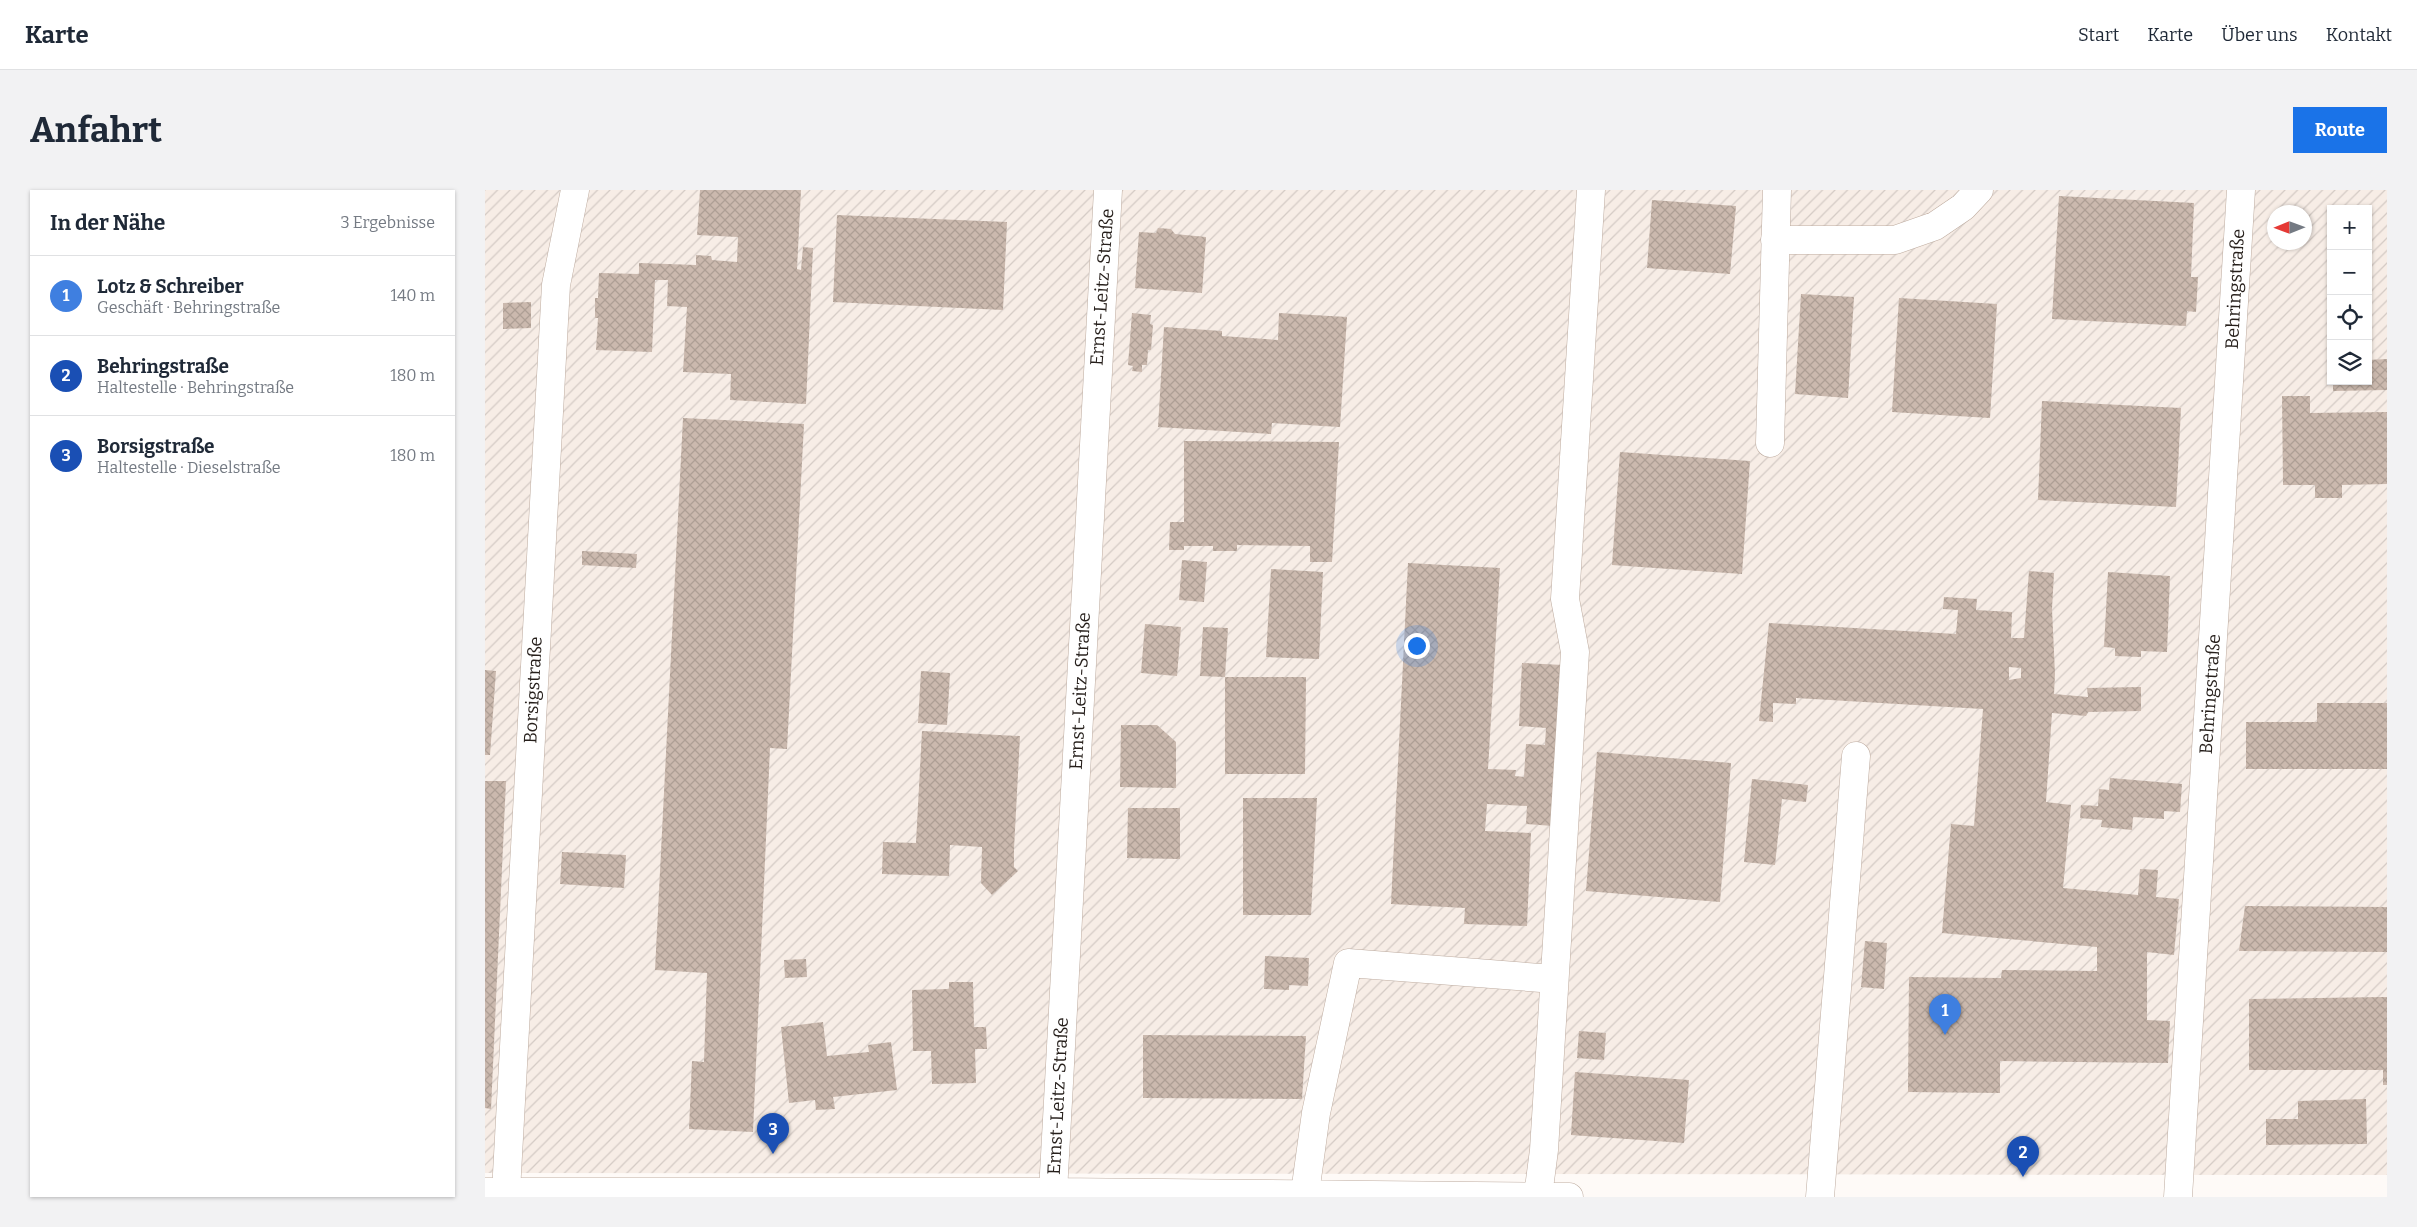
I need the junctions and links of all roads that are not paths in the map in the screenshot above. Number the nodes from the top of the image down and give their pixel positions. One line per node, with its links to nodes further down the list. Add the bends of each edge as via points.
1 (575, 190): 11 (street, Borsigstraße, via 555,285)
2 (1108, 190): 12 (street, Ernst-Leitz-Straße)
3 (1591, 190): 10 (street, via 1565,600 1575,652)
4 (1777, 190): 7 (street)
5 (1979, 190): 7 (street, via 1963,207 1935,226 1895,240)
6 (2241, 190): 17 (street, Behringstraße)
7 (1775, 240): 8 (street)
8 (1770, 443)
9 (1856, 756): 16 (street)
10 (1554, 979): 13 (street, via 1347,963 1316,1114); 14 (street, via 1544,1150)
11 (496, 1192): 12 (street)
12 (1053, 1192): 13 (street)
13 (1305, 1194): 14 (street)
14 (1538, 1196): 15 (street)
15 (1569, 1197)
16 (1820, 1197)
17 (2178, 1197)

